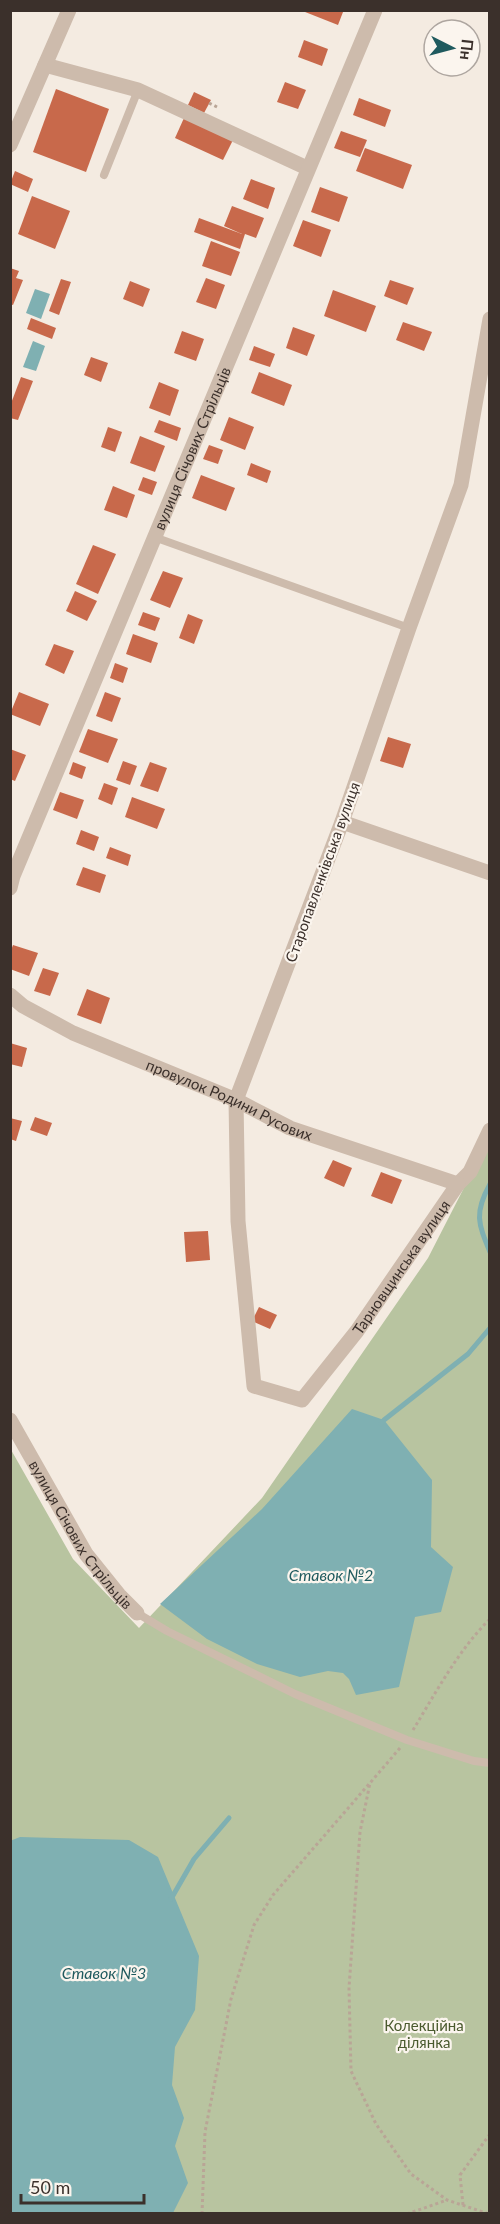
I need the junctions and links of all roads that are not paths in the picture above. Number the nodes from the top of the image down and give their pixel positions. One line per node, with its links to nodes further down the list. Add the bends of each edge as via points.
1 (69, 10): 3 (street)
2 (375, 10): 6 (street, вулиця Січових Стрільців)
3 (45, 65): 4 (street); 5 (street)
4 (138, 90): 6 (street); 7 (lane)
5 (10, 145)
6 (307, 168): 9 (street, вулиця Січових Стрільців)
7 (105, 175)
8 (489, 319): 10 (street, Старопавленківська вулиця, via 461,484)
9 (154, 537): 10 (lane); 13 (street, вулиця Січових Стрільців)
10 (408, 628): 11 (street, Старопавленківська вулиця)
11 (342, 822): 12 (street); 15 (street, Старопавленківська вулиця)
12 (489, 873)
13 (10, 888)
14 (10, 995): 15 (street, провулок Родини Русових, via 72,1033)
15 (236, 1100): 17 (street, провулок Родини Русових, via 290,1128); 18 (street, Старопавленківська вулиця, via 238,1221 254,1386)
16 (489, 1130): 17 (street, Тарновщинська вулиця, via 471,1172)
17 (458, 1184): 18 (street, Тарновщинська вулиця, via 357,1331)
18 (302, 1400)
19 (10, 1420): 20 (street, вулиця Січових Стрільців, via 86,1554)
20 (137, 1613): 21 (lane, via 295,1694 407,1740)
21 (489, 1763)

